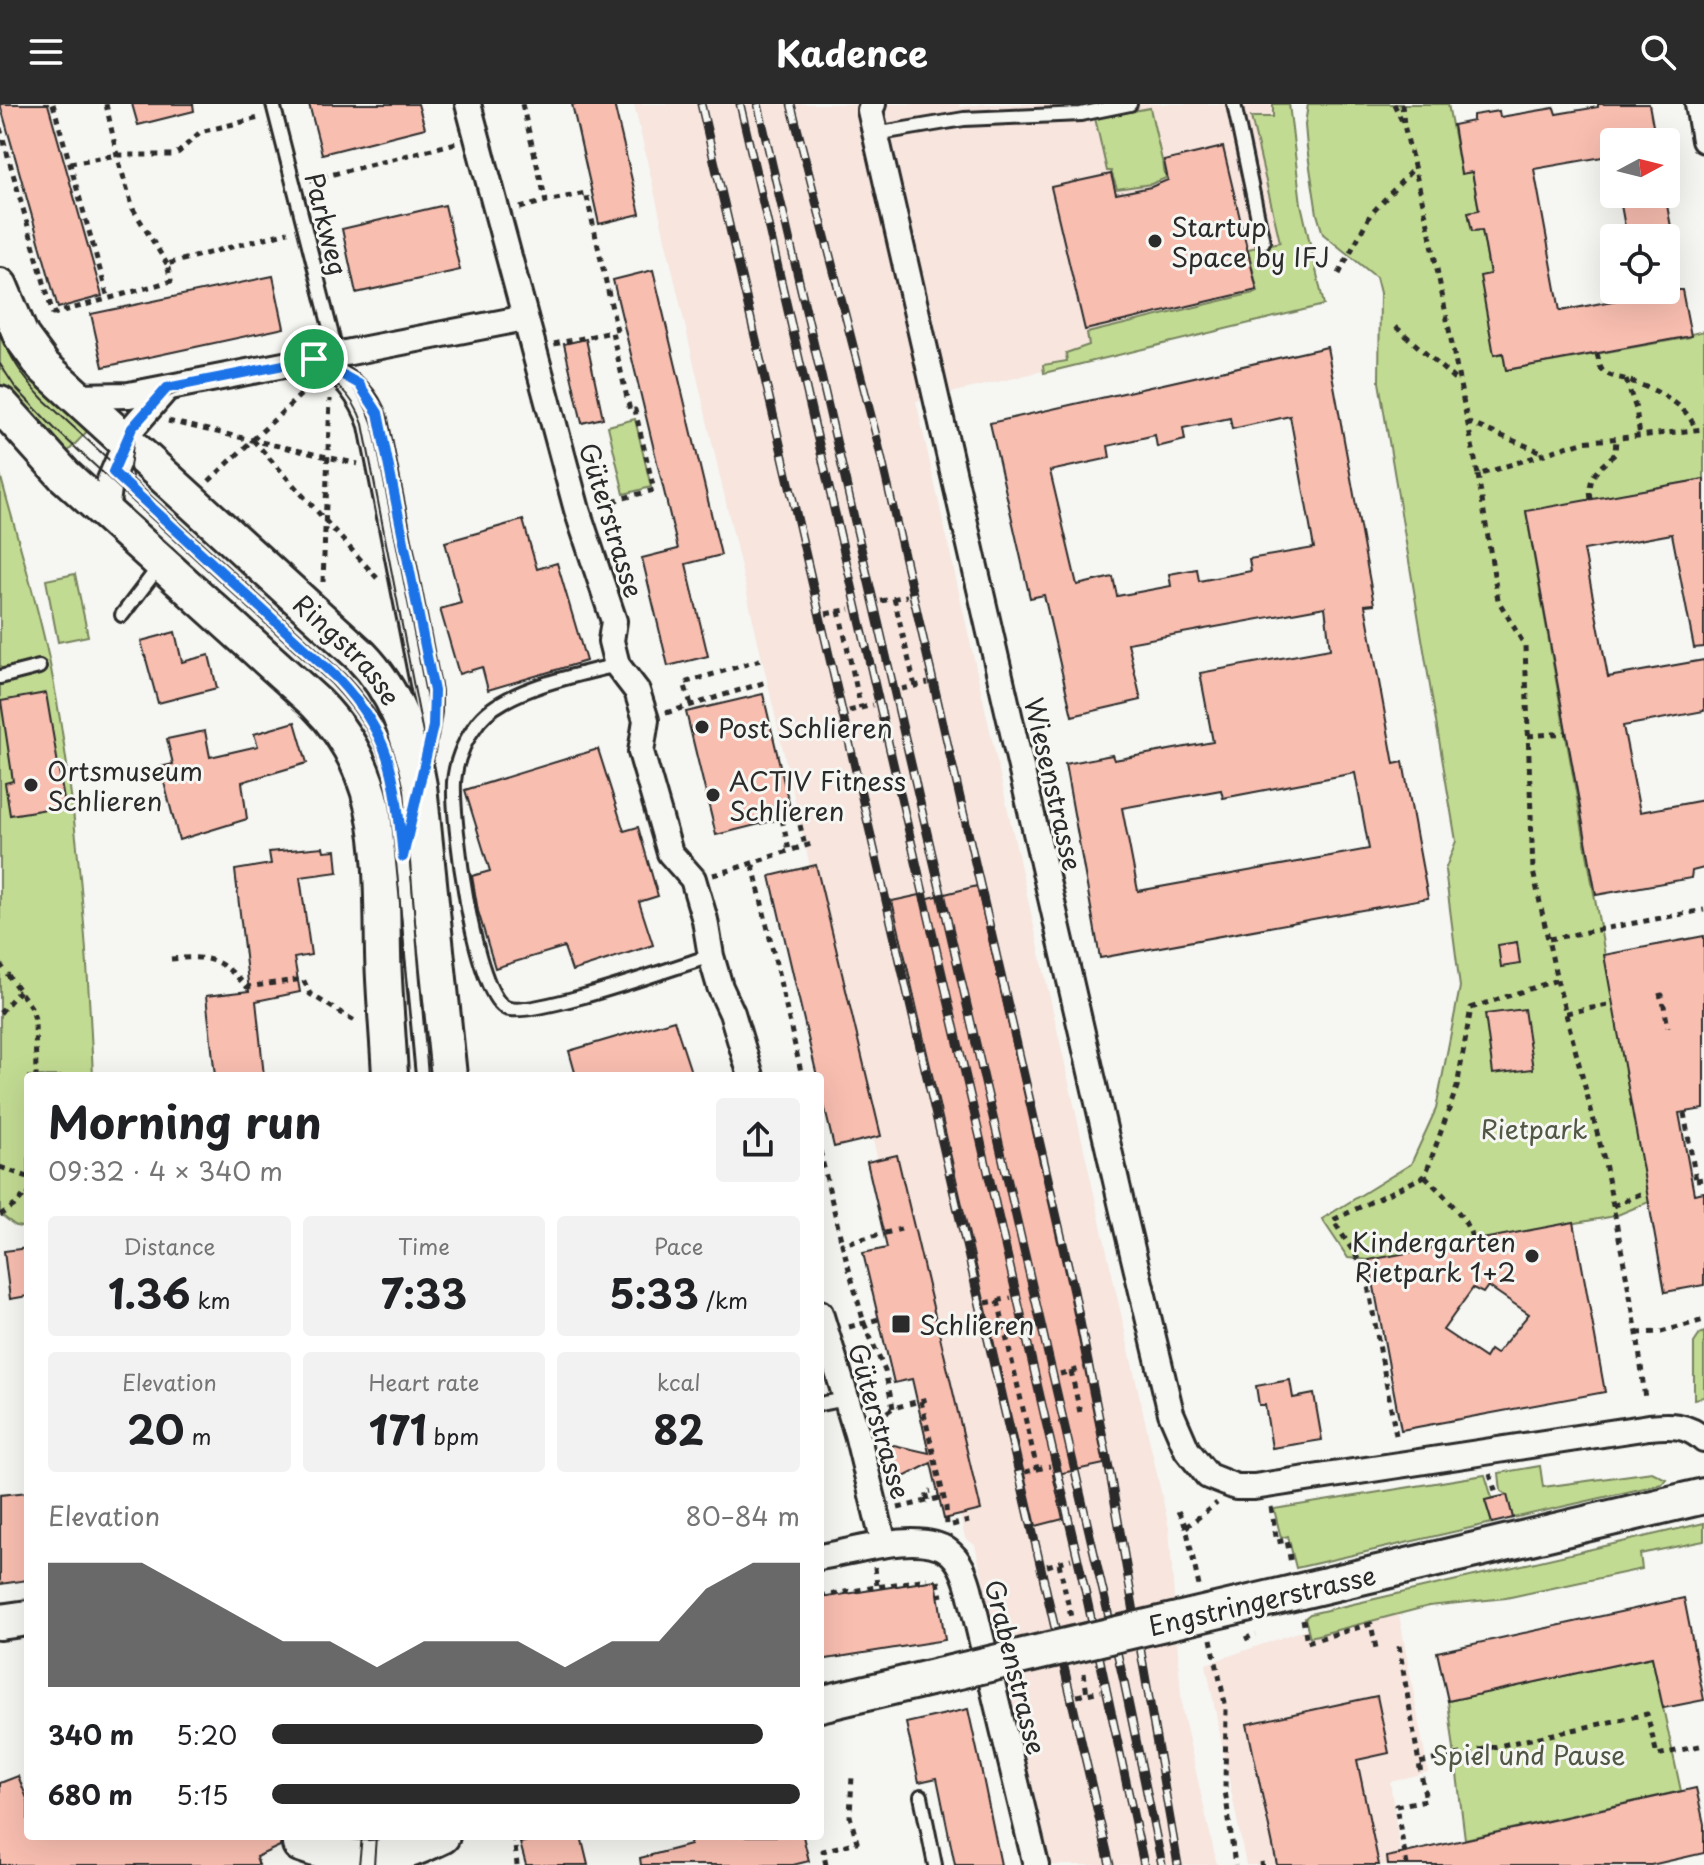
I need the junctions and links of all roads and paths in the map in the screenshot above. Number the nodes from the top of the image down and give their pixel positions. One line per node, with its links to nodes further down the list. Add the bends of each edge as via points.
1 (53, 104): 18 (path)
2 (106, 104): 17 (path)
3 (468, 104): 15 (street, Güterstrasse)
4 (522, 104): 29 (path, via 546,201 586,193 617,331)
5 (1130, 104): 14 (lane, via 1081,114 964,119)
6 (1234, 104): 22 (lane)
7 (1394, 104): 12 (path)
8 (1402, 104): 12 (path)
9 (1698, 104): 16 (street)
10 (871, 107): 14 (street, Wiesenstrasse)
11 (274, 109): 17 (path, via 200,132 173,155); 20 (lane, Parkweg)
12 (1404, 125): 19 (path)
13 (0, 128): 26 (path, via 53,314)
14 (875, 134): 151 (street, Wiesenstrasse, via 1157,1357 1178,1434 1197,1465 1220,1483)
15 (476, 138): 20 (path); 27 (street, Güterstrasse)
16 (1704, 140)
17 (117, 155): 18 (path); 23 (path, via 133,209)
18 (70, 163): 26 (path)
19 (1414, 167): 24 (path, via 1370,215); 35 (path)
20 (294, 184): 21 (lane, Parkweg)
21 (305, 228): 23 (path); 32 (lane, Parkweg)
22 (1263, 242)
23 (167, 264): 26 (path, via 171,281)
24 (1339, 274)
25 (0, 286): 38 (main road, Ringstrasse, via 21,336)
26 (108, 298)
27 (525, 318): 30 (street, Güterstrasse); 32 (street)
28 (1396, 327): 35 (path)
29 (612, 332): 30 (path); 61 (path, via 654,490)
30 (533, 349): 61 (street, Güterstrasse)
31 (1597, 354): 33 (path, via 1607,375)
32 (326, 357): 37 (street); 89 (lane, via 366,426 428,746)
33 (1626, 379): 47 (path, via 1668,396 1692,418); 48 (path)
34 (300, 383): 36 (path)
35 (1459, 383): 44 (path)
36 (310, 386): 39 (path); 51 (path)
37 (167, 388): 38 (street); 50 (street)
38 (75, 396): 50 (main road, Ringstrasse)
39 (330, 399): 41 (path); 54 (path)
40 (0, 404): 62 (main road, Ringstrasse, via 64,475)
41 (335, 404)
42 (172, 415): 43 (path)
43 (165, 420): 45 (path); 51 (path)
44 (1467, 422): 53 (path); 57 (path)
45 (160, 426)
46 (1704, 429): 47 (path)
47 (1696, 430): 48 (path)
48 (1640, 436): 49 (path)
49 (1616, 438): 53 (path); 60 (path, via 1615,454 1592,473)
50 (126, 440): 56 (street); 89 (main road, Ringstrasse, via 371,667 398,708)
51 (253, 440): 54 (path); 59 (path); 63 (path)
52 (355, 449): 55 (path)
53 (1545, 453): 57 (path)
54 (327, 457): 55 (path); 63 (path)
55 (358, 464): 58 (path)
56 (113, 472): 62 (street); 93 (lane, via 338,679 368,714 394,773)
57 (1478, 475): 88 (path, via 1498,600 1525,646)
58 (362, 479)
59 (200, 490)
60 (1591, 499)
61 (577, 510): 75 (street, Güterstrasse, via 614,621 611,641)
62 (106, 512): 64 (main road, Ringstrasse)
63 (325, 520): 65 (path, via 383,585); 66 (path)
64 (162, 562): 73 (lane); 110 (main road, Ringstrasse, via 330,716 363,772 379,848)
65 (380, 571)
66 (323, 588)
67 (907, 596): 68 (path)
68 (894, 598): 69 (path); 80 (path)
69 (881, 601)
70 (850, 609): 71 (path)
71 (839, 611): 72 (path); 84 (path)
72 (826, 614)
73 (122, 615)
74 (760, 660): 82 (path, via 684,683)
75 (617, 665): 86 (street, Güterstrasse, via 637,691); 98 (lane, via 500,701 478,721 461,749 454,794 463,878 493,997 508,1009 536,1008)
76 (39, 667): 77 (lane)
77 (0, 677)
78 (766, 682): 82 (path)
79 (928, 683): 80 (path)
80 (915, 686): 81 (path)
81 (902, 689)
82 (691, 704): 86 (path)
83 (873, 705): 84 (path)
84 (861, 708): 85 (path)
85 (849, 711)
86 (646, 720): 95 (street, Güterstrasse, via 641,752 670,853)
87 (1566, 733): 88 (path)
88 (1528, 736): 97 (path, via 1533,871)
89 (419, 786): 93 (lane); 112 (main road, Ringstrasse)
90 (782, 819): 92 (path)
91 (800, 825): 92 (path, via 808,845)
92 (789, 850): 94 (path)
93 (403, 857): 111 (lane)
94 (753, 865): 95 (path); 114 (path)
95 (693, 879): 98 (street, Güterstrasse)
96 (1704, 910): 97 (path)
97 (1549, 939): 101 (path)
98 (711, 956): 113 (street, Güterstrasse)
99 (171, 959): 107 (path, via 199,956 228,967 247,987 303,979 310,994 360,1024)
100 (0, 964): 102 (path)
101 (1557, 980): 106 (path); 119 (path, via 1471,1008 1457,1087)
102 (19, 991): 105 (path); 109 (path, via 35,1019)
103 (1658, 996): 108 (path, via 1662,995)
104 (1613, 1004): 106 (path)
105 (0, 1013)
106 (1566, 1013): 123 (path)
107 (367, 1023)
108 (1668, 1027)
109 (36, 1072)
110 (390, 1072)
111 (423, 1072)
112 (449, 1072)
113 (750, 1072)
114 (801, 1072)
115 (1684, 1113): 120 (path, via 1694,1181)
116 (0, 1167): 118 (path)
117 (824, 1168): 127 (path)
118 (24, 1176)
119 (1425, 1176): 126 (path, via 1452,1203); 145 (path, via 1333,1220 1365,1270)
120 (1704, 1179)
121 (1647, 1191): 123 (path)
122 (24, 1196): 124 (path)
123 (1613, 1206): 135 (path)
124 (0, 1215)
125 (901, 1229): 127 (path)
126 (1473, 1240)
127 (842, 1244): 133 (path)
128 (1011, 1298): 129 (path)
129 (998, 1301): 130 (path); 148 (path)
130 (986, 1303)
131 (879, 1319): 133 (path)
132 (1704, 1320): 135 (path)
133 (864, 1323): 142 (path, via 885,1371 893,1408)
134 (824, 1326): 140 (street, Güterstrasse)
135 (1637, 1333): 141 (path)
136 (1084, 1368): 137 (path)
137 (1071, 1371): 138 (path); 144 (path)
138 (1060, 1374)
139 (931, 1398): 142 (path)
140 (846, 1399): 143 (lane); 162 (street, Güterstrasse)
141 (1645, 1399)
142 (921, 1401): 154 (path)
143 (824, 1403)
144 (1081, 1417)
145 (1396, 1435)
146 (1704, 1440): 151 (street, via 1675,1425 1649,1427)
147 (1050, 1466): 148 (path)
148 (1037, 1469): 150 (path)
149 (1489, 1469): 155 (path)
150 (1025, 1472)
151 (1236, 1487): 161 (path)
152 (931, 1491): 156 (path, via 926,1492)
153 (1704, 1496): 170 (main road, Engstringerstrasse)
154 (943, 1497): 156 (path); 160 (path, via 947,1526)
155 (1497, 1497)
156 (928, 1500): 157 (path)
157 (888, 1510)
158 (1178, 1511): 161 (path)
159 (1273, 1515): 170 (path, via 1277,1542 1287,1540)
160 (969, 1521)
161 (1186, 1527): 169 (path)
162 (884, 1544): 163 (street, Grabenstrasse); 194 (street, Grabenstrasse, via 938,1545 953,1555 965,1575)
163 (824, 1556)
164 (1071, 1559): 165 (path)
165 (1059, 1563): 166 (path); 173 (path)
166 (1047, 1566)
167 (927, 1579): 171 (path)
168 (938, 1581): 172 (path)
169 (1199, 1587)
170 (1297, 1592): 178 (path, via 1307,1642 1371,1624); 183 (main road, Engstringerstrasse, bridge)
171 (824, 1595)
172 (941, 1597)
173 (1071, 1618)
174 (24, 1619): 175 (main road)
175 (0, 1622)
176 (1209, 1633): 195 (path, via 1226,1708 1225,1790)
177 (1399, 1646): 185 (path)
178 (1377, 1653)
179 (1084, 1673): 181 (path)
180 (1101, 1691): 181 (path)
181 (1087, 1695): 182 (path)
182 (1077, 1696)
183 (824, 1703)
184 (1704, 1745): 185 (path, via 1657,1755 1647,1714)
185 (1419, 1763): 196 (path, via 1426,1800 1396,1806)
186 (852, 1776): 192 (path, via 850,1816 857,1842 823,1851)
187 (921, 1796): 193 (lane)
188 (514, 1840): 191 (path)
189 (421, 1850): 190 (main road)
190 (335, 1853)
191 (517, 1865)
192 (826, 1865)
193 (935, 1865)
194 (1036, 1865)
195 (1235, 1865)
196 (1407, 1865)

